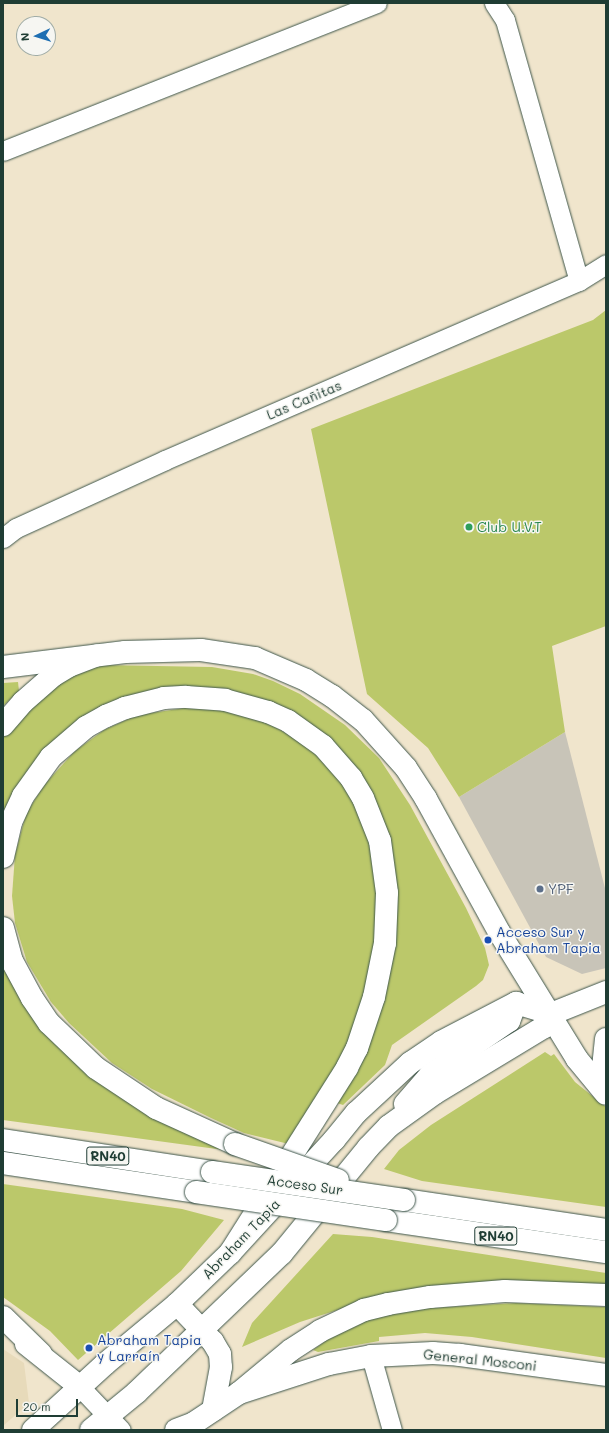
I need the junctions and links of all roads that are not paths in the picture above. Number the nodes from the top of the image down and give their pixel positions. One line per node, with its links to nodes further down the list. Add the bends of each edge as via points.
1 (377, 3): 3 (street)
2 (494, 3): 5 (street, via 505,20)
3 (3, 150)
4 (606, 264): 5 (street, Las Cañitas)
5 (579, 281): 6 (street, Las Cañitas, via 165,460 16,528)
6 (3, 538)
7 (97, 655): 8 (main road); 9 (main road, via 68,666 54,675 23,702); 12 (main road, via 169,650 228,652 277,666 332,696 363,720 406,768 426,799 499,932)
8 (3, 667)
9 (3, 725)
10 (3, 857): 25 (main road, via 11,822 23,796 51,758 86,727 106,716 164,698 186,696 225,700 268,712 288,721 323,746 347,773 363,798 380,841 387,893 385,943 374,997 357,1048 347,1068)
11 (3, 928): 22 (main road, bridge, via 12,961 32,998 49,1023 96,1068 156,1108 235,1144)
12 (519, 962): 14 (main road); 15 (main road)
13 (606, 992): 15 (main road)
14 (516, 1003): 15 (main road); 19 (main road, via 509,1021 496,1032 430,1075); 25 (main road, Abraham Tapia, via 441,1042 410,1063 356,1113)
15 (551, 1014): 18 (main road, via 577,1059); 19 (main road, via 544,1027 441,1089)
16 (606, 1039): 17 (main road, via 602,1075)
17 (606, 1091)
18 (606, 1094)
19 (389, 1126): 30 (main road, via 282,1253)
20 (3, 1140): 22 (main road, Acceso Sur / RN40, bridge)
21 (3, 1163): 24 (main road, Acceso Sur / RN40, bridge)
22 (382, 1196): 23 (main road, Acceso Sur / RN40, bridge)
23 (606, 1230)
24 (606, 1252)
25 (230, 1253): 27 (main road, Abraham Tapia)
26 (606, 1295): 35 (main road, via 505,1292 430,1297 364,1310 320,1331 291,1350)
27 (176, 1304): 30 (main road); 34 (main road, Abraham Tapia)
28 (3, 1317): 31 (main road)
29 (3, 1329): 31 (main road)
30 (202, 1329): 36 (main road, via 220,1354 221,1367); 37 (main road, via 136,1393)
31 (41, 1354): 34 (main road)
32 (371, 1356): 33 (main road, General Mosconi, via 433,1353 460,1355); 35 (main road, General Mosconi, via 329,1364); 41 (street)
33 (606, 1375)
34 (80, 1387): 37 (street); 39 (main road, Abraham Tapia)
35 (239, 1393): 36 (main road, General Mosconi)
36 (213, 1410): 38 (main road, General Mosconi)
37 (114, 1423): 40 (main road)
38 (187, 1428)
39 (33, 1430)
40 (91, 1430)
41 (392, 1430)

